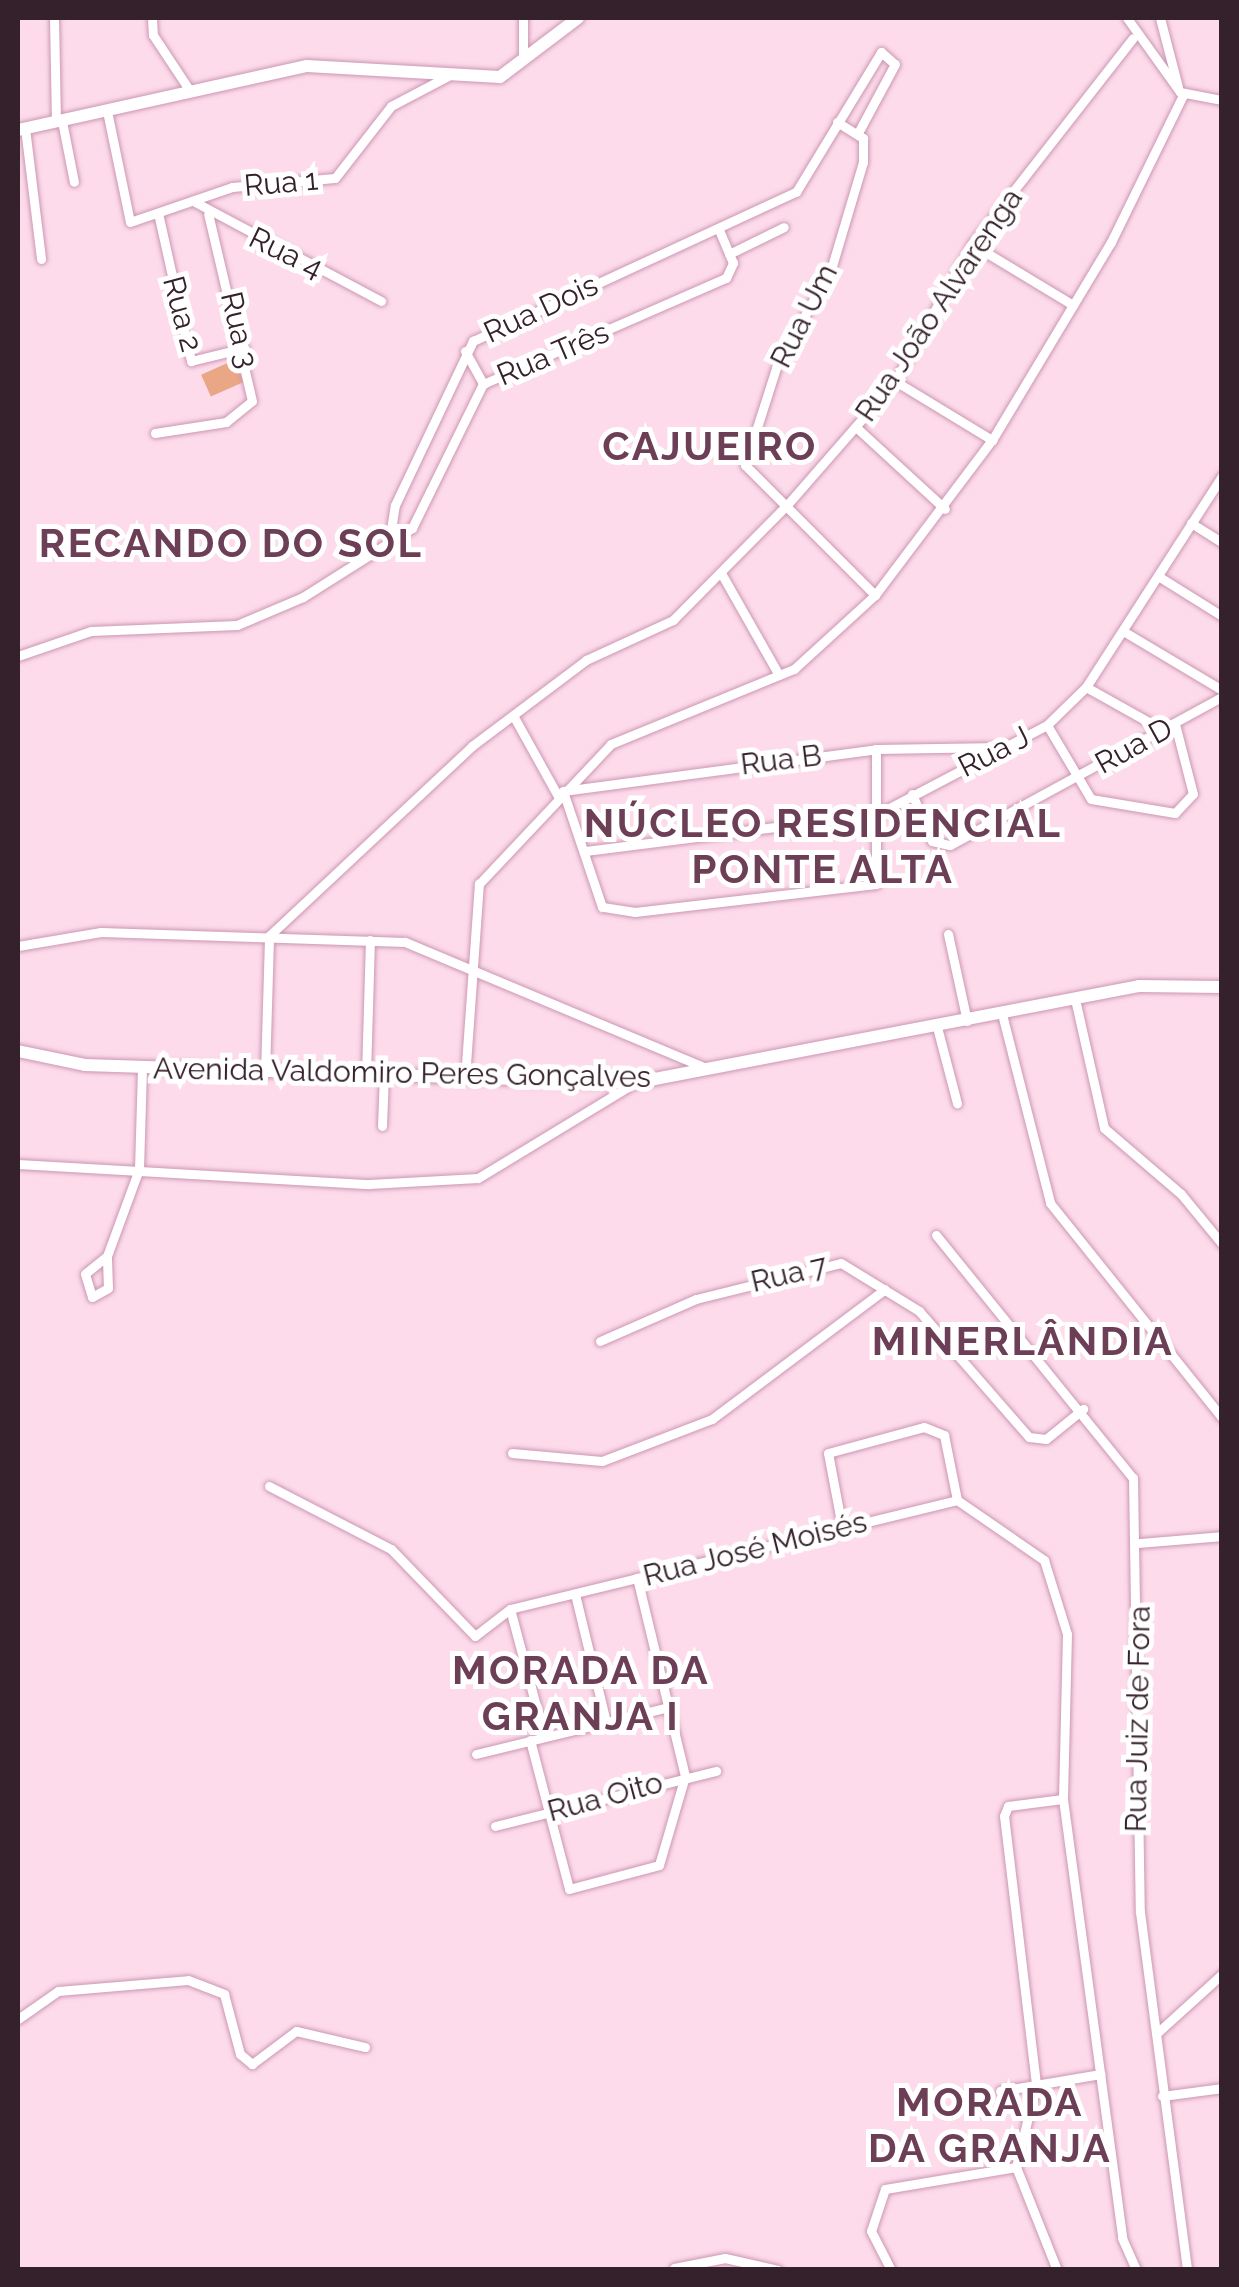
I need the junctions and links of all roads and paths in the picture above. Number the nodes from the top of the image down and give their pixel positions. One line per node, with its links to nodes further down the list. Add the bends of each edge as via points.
1 (54, 18): 14 (street)
2 (152, 18): 10 (street, via 153,36)
3 (522, 18): 8 (street)
4 (578, 18): 8 (street)
5 (1160, 18): 11 (street)
6 (1127, 20): 7 (street)
7 (1134, 38): 11 (street); 24 (street, Rua João Alvarenga)
8 (524, 66): 9 (street, via 500,77)
9 (450, 75): 10 (street, via 307,66); 19 (street, Rua 1, via 391,106 335,178 232,187)
10 (190, 90): 13 (street)
11 (1182, 93): 12 (street); 28 (street)
12 (1222, 100)
13 (107, 112): 14 (street); 20 (street, via 123,217)
14 (59, 122): 16 (street); 18 (street)
15 (837, 122): 17 (street); 17 (street, via 875,54 891,58); 23 (street, Rua Dois, via 805,181)
16 (21, 129): 26 (street)
17 (858, 133): 37 (street, Rua Um, via 863,162 832,266 783,354 745,455 746,471)
18 (74, 182)
19 (194, 202): 20 (street, Rua 1); 21 (street, Rua 4)
20 (158, 213): 29 (street, Rua 2, via 191,361)
21 (208, 214): 27 (street, Rua 4); 29 (street, Rua 3)
22 (784, 228): 25 (street)
23 (719, 230): 25 (street); 30 (street, Rua Dois, via 489,329)
24 (972, 244): 28 (street); 31 (street, Rua João Alvarenga)
25 (729, 254): 32 (street, Rua Três, via 726,278)
26 (41, 259)
27 (381, 301)
28 (1073, 305): 35 (street)
29 (244, 348): 34 (street, Rua 3, via 252,391 244,414)
30 (465, 351): 32 (street); 40 (street, Rua Dois, via 395,505)
31 (895, 381): 33 (street, Rua João Alvarenga); 35 (street)
32 (483, 384): 40 (street, Rua Três, via 414,525)
33 (858, 428): 37 (street, Rua João Alvarenga); 38 (street)
34 (156, 433)
35 (992, 440): 38 (street)
36 (1222, 476): 39 (street, Rua J)
37 (787, 506): 42 (street, Rua João Alvarenga); 44 (street, Rua Um)
38 (945, 508): 44 (street)
39 (1191, 522): 41 (street); 43 (street, Rua J)
40 (389, 542): 47 (street, Rua Três, via 251,622 91,631)
41 (1222, 542)
42 (721, 573): 48 (street); 51 (street, Rua João Alvarenga, via 673,620 586,660)
43 (1158, 576): 45 (street); 46 (street, Rua J)
44 (876, 595): 48 (street)
45 (1222, 616)
46 (1123, 631): 49 (street, Rua J); 50 (street)
47 (18, 656)
48 (778, 675): 58 (street, via 640,725)
49 (1086, 687): 53 (street, Rua J); 54 (street)
50 (1222, 693): 52 (street, Rua D)
51 (514, 717): 58 (street); 63 (street, Rua João Alvarenga, via 442,772)
52 (1174, 724): 54 (street, Rua D); 57 (street, via 1194,794 1183,811 1102,803)
53 (1047, 725): 55 (street, Rua J); 57 (street)
54 (1162, 729): 57 (street, Rua D)
55 (1000, 747): 56 (street, Rua B); 59 (street, Rua J)
56 (876, 749): 58 (street, Rua B); 60 (street)
57 (1076, 778): 59 (street, Rua D, via 945,846 928,836)
58 (560, 794): 61 (street); 66 (street, via 480,884)
59 (912, 794): 60 (street, Rua J)
60 (878, 814): 61 (street, Rua J); 61 (street, via 882,872 872,886 610,912)
61 (586, 851)
62 (948, 934): 70 (street)
63 (270, 936): 64 (street); 65 (street, via 68,932); 75 (street)
64 (370, 940): 66 (street, via 424,946); 77 (street)
65 (18, 946)
66 (468, 964): 73 (street); 80 (street)
67 (1222, 987): 68 (street, Avenida Valdomiro Peres Gonçalves, via 1140,986)
68 (1075, 999): 69 (street, Avenida Valdomiro Peres Gonçalves); 87 (street, via 1104,1128 1180,1194)
69 (1002, 1014): 70 (street, Avenida Valdomiro Peres Gonçalves); 92 (street, via 1050,1203)
70 (967, 1021): 71 (street, Avenida Valdomiro Peres Gonçalves)
71 (937, 1027): 76 (street, Avenida Valdomiro Peres Gonçalves); 82 (street)
72 (18, 1051): 74 (street, Avenida Valdomiro Peres Gonçalves)
73 (685, 1060): 76 (street); 79 (street)
74 (142, 1068): 75 (street, Avenida Valdomiro Peres Gonçalves); 85 (street)
75 (266, 1073): 77 (street, Avenida Valdomiro Peres Gonçalves)
76 (718, 1073): 79 (street, Avenida Valdomiro Peres Gonçalves)
77 (366, 1074): 78 (street, Avenida Valdomiro Peres Gonçalves)
78 (384, 1075): 80 (street, Avenida Valdomiro Peres Gonçalves); 83 (street)
79 (685, 1077): 81 (street, Avenida Valdomiro Peres Gonçalves)
80 (465, 1078): 81 (street, Avenida Valdomiro Peres Gonçalves)
81 (634, 1083): 85 (street, via 478,1178 370,1184)
82 (956, 1103)
83 (382, 1126)
84 (18, 1164): 85 (street)
85 (138, 1169): 88 (street)
86 (936, 1234): 91 (street, Rua Juiz de Fora)
87 (1222, 1244)
88 (106, 1256)
89 (885, 1289): 90 (street, Rua 7, via 859,1267 832,1262 696,1299); 91 (street, Rua 7, via 938,1329 1002,1414 1033,1439 1046,1439); 93 (street, via 712,1419 602,1461)
90 (600, 1341)
91 (1083, 1409): 98 (street, Rua Juiz de Fora, via 1130,1472)
92 (1222, 1418)
93 (512, 1453)
94 (269, 1486): 101 (street, Rua José Moisés, via 392,1549 465,1632 480,1635)
95 (957, 1500): 96 (street, Rua José Moisés); 96 (street, via 944,1435 924,1428 828,1453); 109 (street, via 1052,1572 1069,1663)
96 (842, 1526): 99 (street, Rua José Moisés)
97 (1222, 1536): 98 (street)
98 (1139, 1543): 114 (street, Rua Juiz de Fora, via 1136,1856)
99 (636, 1578): 100 (street, Rua José Moisés); 102 (street)
100 (576, 1594): 101 (street, Rua José Moisés); 103 (street)
101 (510, 1609): 104 (street)
102 (669, 1707): 103 (street); 108 (street)
103 (606, 1722): 104 (street)
104 (544, 1736): 105 (street)
105 (530, 1740): 106 (street); 110 (street)
106 (476, 1754)
107 (716, 1770): 108 (street, Rua Oito)
108 (685, 1776): 110 (street, Rua Oito); 110 (street, via 659,1864 569,1889)
109 (1063, 1799): 116 (street); 117 (street, via 1004,1813)
110 (546, 1813): 111 (street, Rua Oito)
111 (495, 1826)
112 (1222, 1974): 114 (street)
113 (18, 2019): 115 (street, via 58,1992 188,1980 224,1994 240,2054 252,2064 296,2031)
114 (1157, 2033): 120 (street, Rua Juiz de Fora)
115 (365, 2047)
116 (1101, 2074): 117 (street); 126 (street, via 1122,2238)
117 (1036, 2084): 119 (street); 121 (street)
118 (1222, 2088): 120 (street)
119 (1000, 2090)
120 (1162, 2096): 127 (street, Rua Juiz de Fora)
121 (1016, 2167): 124 (street, via 885,2188 871,2231); 125 (street)
122 (674, 2268): 123 (street, via 725,2258)
123 (778, 2270)
124 (890, 2270)
125 (1058, 2270)
126 (1136, 2270)
127 (1187, 2270)

